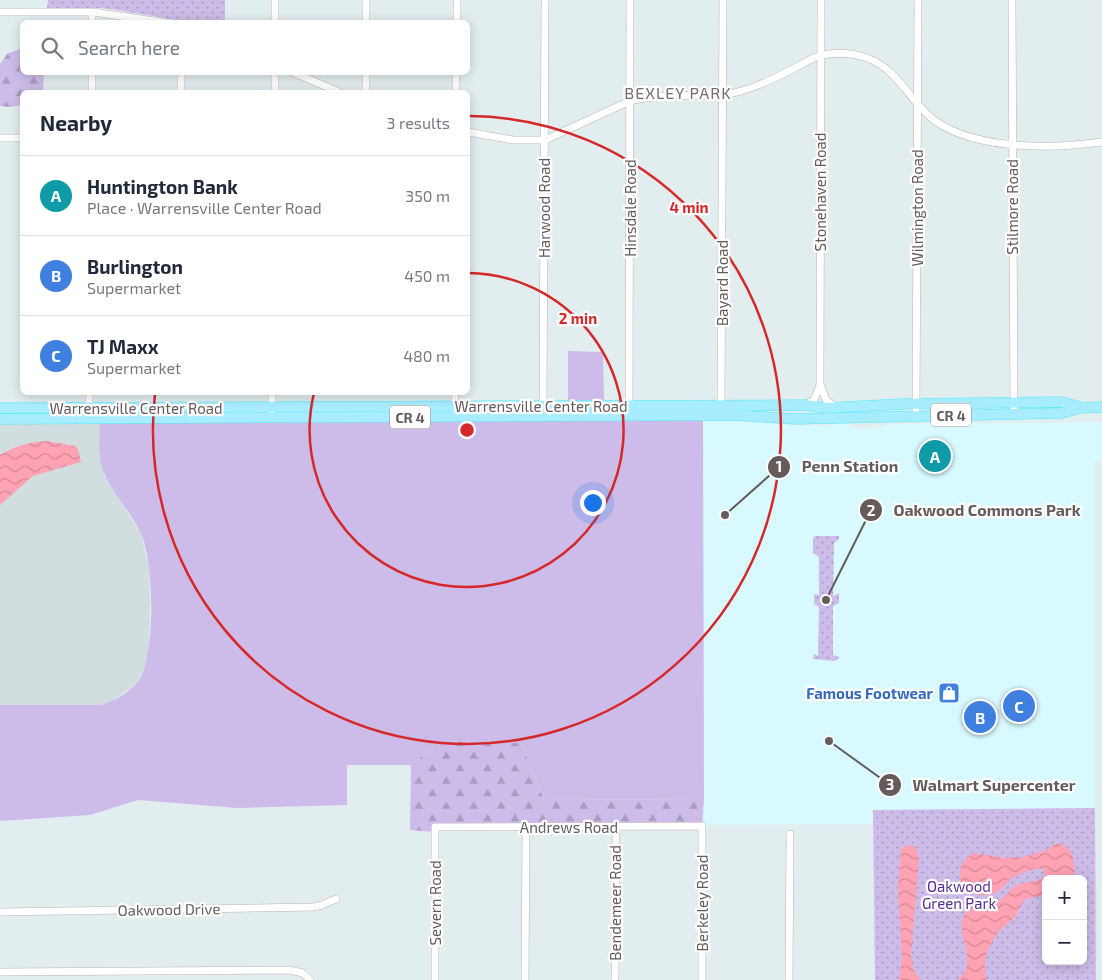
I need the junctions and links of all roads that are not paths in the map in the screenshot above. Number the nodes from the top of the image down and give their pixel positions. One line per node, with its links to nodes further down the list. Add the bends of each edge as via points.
1 (275, 0): 14 (street)
2 (366, 0): 15 (street)
3 (457, 0): 16 (street)
4 (545, 0): 36 (street, Harwood Road)
5 (630, 0): 31 (street, Hinsdale Road)
6 (724, 0): 30 (street, Bayard Road)
7 (821, 0): 17 (street, Stonehaven Road)
8 (918, 0): 32 (street, Wilmington Road)
9 (1012, 0): 38 (street, Stilmore Road)
10 (0, 12): 11 (street)
11 (92, 12): 12 (street); 13 (street)
12 (92, 20)
13 (148, 20)
14 (275, 20)
15 (366, 20)
16 (457, 20)
17 (821, 56): 30 (street, via 754,87); 32 (street, via 852,55 881,64); 39 (street, Stonehaven Road)
18 (92, 75): 24 (street)
19 (181, 75): 25 (street)
20 (275, 75): 26 (street)
21 (299, 75): 27 (street)
22 (366, 75): 28 (street)
23 (456, 75): 29 (street)
24 (92, 90)
25 (181, 90)
26 (274, 90)
27 (334, 90)
28 (366, 90)
29 (456, 90)
30 (724, 95): 31 (street, via 653,97); 50 (street, Bayard Road)
31 (630, 101): 36 (street); 45 (street, Hinsdale Road)
32 (918, 105): 38 (street, via 928,116 965,136); 43 (street, Wilmington Road)
33 (470, 132): 36 (street, via 513,140)
34 (0, 138): 35 (street)
35 (20, 138)
36 (545, 140): 53 (street, Harwood Road)
37 (1102, 142): 38 (street)
38 (1011, 144): 49 (street, Stilmore Road)
39 (820, 384): 44 (street, via 814,400); 48 (street, via 822,395)
40 (89, 395): 54 (street)
41 (272, 395): 51 (street)
42 (455, 395): 52 (street)
43 (916, 404): 48 (main road, Warrensville Center Road / CR 4); 49 (main road, Warrensville Center Road / CR 4); 55 (street, Wilmington Road)
44 (805, 405): 48 (main road, Warrensville Center Road / CR 4); 50 (main road, Warrensville Center Road / CR 4)
45 (629, 406): 50 (main road, Warrensville Center Road / CR 4); 53 (main road, Warrensville Center Road / CR 4); 56 (street, Hinsdale Road)
46 (1102, 407): 49 (main road, Warrensville Center Road / CR 4, via 1084,408 1062,402)
47 (0, 408): 54 (main road, Warrensville Center Road / CR 4)
48 (838, 408)
49 (1014, 408): 55 (main road, Warrensville Center Road / CR 4)
50 (721, 410): 55 (main road, Warrensville Center Road / CR 4, via 795,419); 56 (main road, Warrensville Center Road / CR 4)
51 (272, 412): 52 (main road, Warrensville Center Road / CR 4); 54 (main road, Warrensville Center Road / CR 4)
52 (455, 412): 53 (main road, Warrensville Center Road / CR 4)
53 (543, 412): 56 (main road, Warrensville Center Road / CR 4)
54 (89, 413): 57 (main road, Warrensville Center Road / CR 4)
55 (916, 415)
56 (629, 417)
57 (0, 419)
58 (702, 826): 61 (street, Andrews Road); 70 (street, Berkeley Road)
59 (436, 827): 60 (street, Andrews Road); 67 (street, Severn Road)
60 (526, 827): 61 (street, Andrews Road); 68 (street)
61 (616, 827): 69 (street, Bendemeer Road)
62 (790, 834): 71 (street)
63 (336, 899): 64 (street, Oakwood Drive, via 314,907)
64 (0, 912)
65 (0, 972): 66 (street, via 289,970 303,973)
66 (310, 980)
67 (435, 980)
68 (525, 980)
69 (615, 980)
70 (702, 980)
71 (789, 980)

